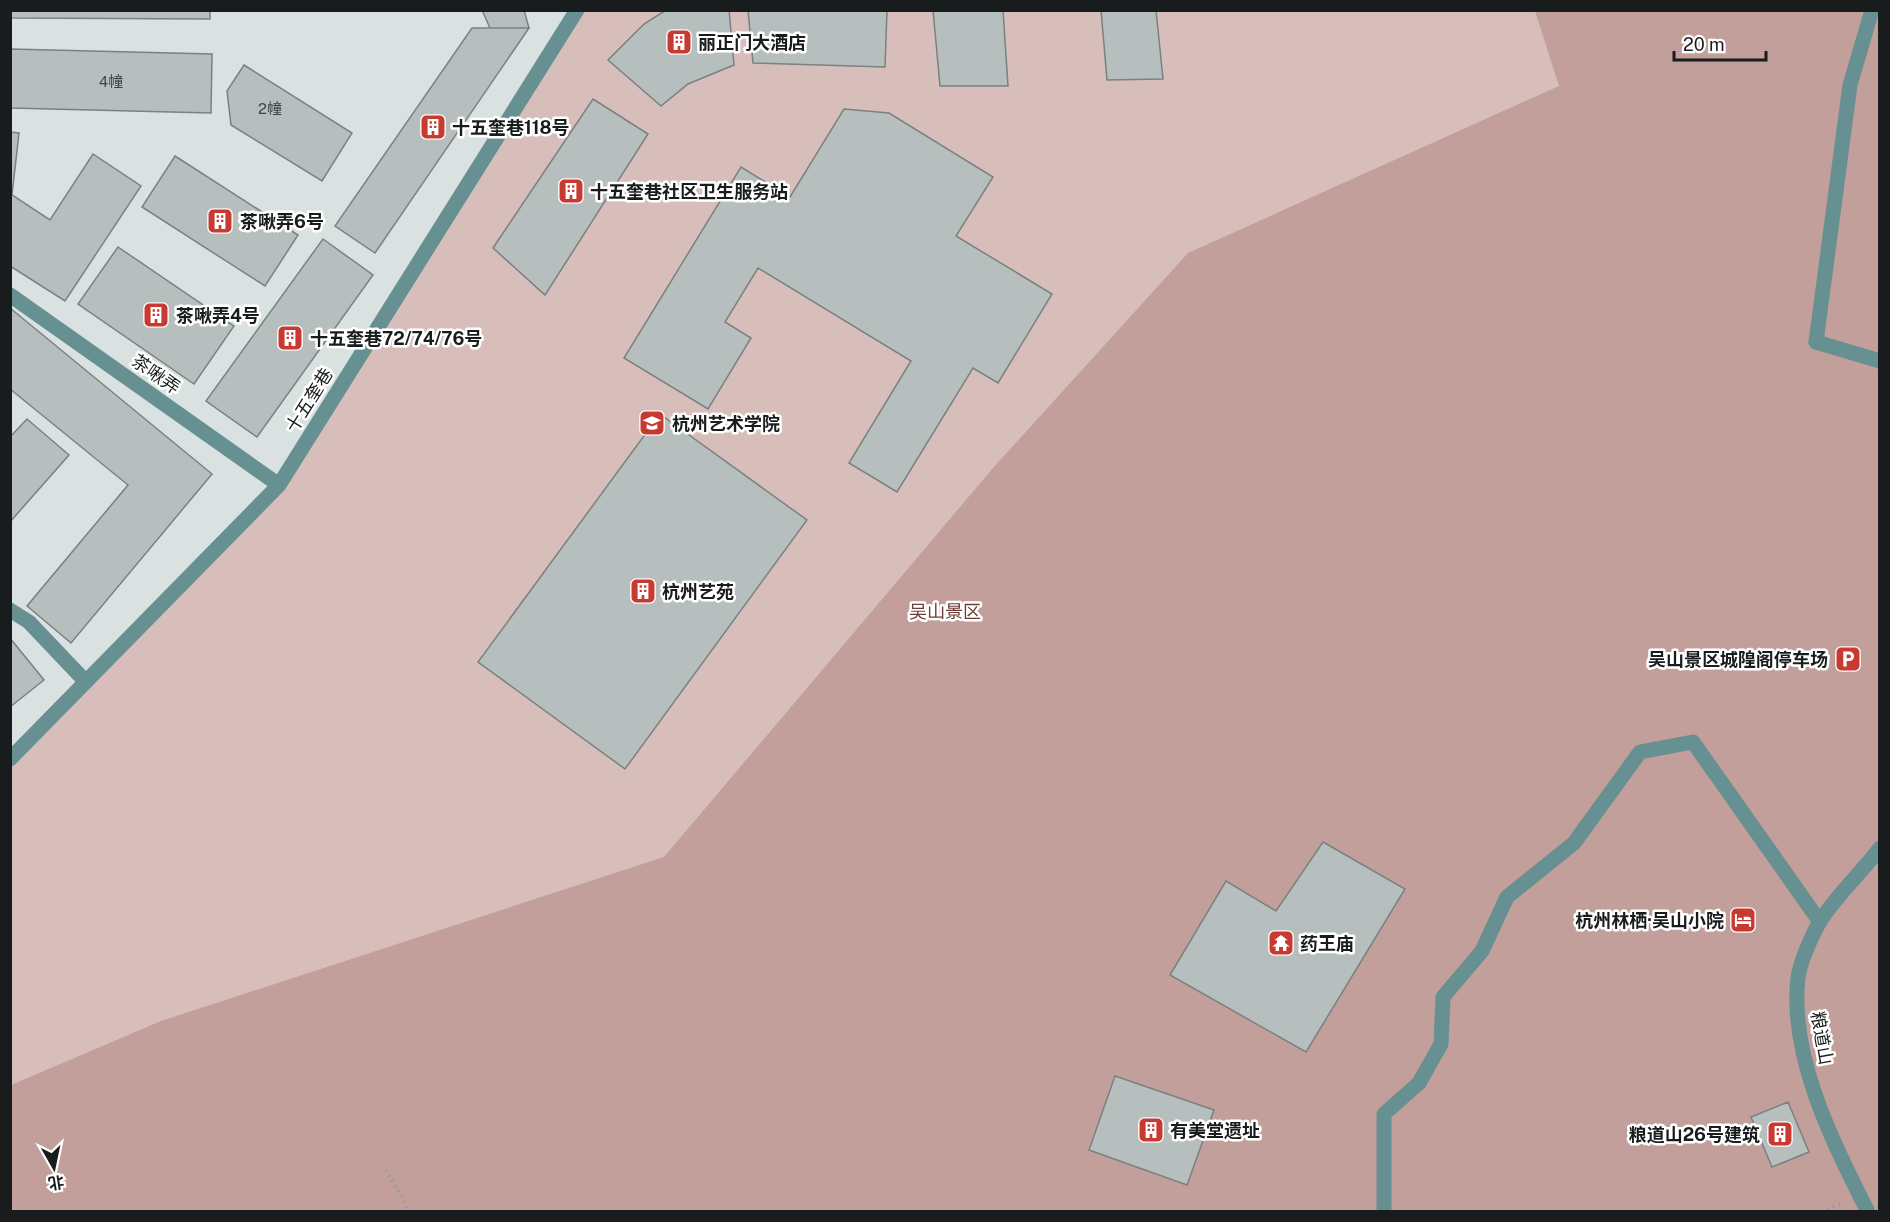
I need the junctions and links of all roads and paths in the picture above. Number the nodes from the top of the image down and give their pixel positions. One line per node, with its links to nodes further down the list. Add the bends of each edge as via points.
1 (577, 10): 5 (street, 十五奎巷)
2 (1872, 10): 4 (street, via 1850,85 1816,342)
3 (10, 295): 5 (street, 茶啾弄)
4 (1880, 361)
5 (279, 485): 7 (street, 十五奎巷)
6 (10, 610): 7 (street, via 29,622)
7 (86, 682): 8 (street, 十五奎巷)
8 (10, 759)
9 (1880, 848): 10 (street, 粮道山)
10 (1820, 921): 13 (street, via 1693,742 1640,753 1574,843 1507,897 1482,951 1443,997 1441,1044 1419,1083 1384,1114); 14 (street, 粮道山, via 1798,975 1796,1022 1820,1107)
11 (386, 1170): 12 (path)
12 (410, 1212)
13 (1384, 1212)
14 (1868, 1212)

